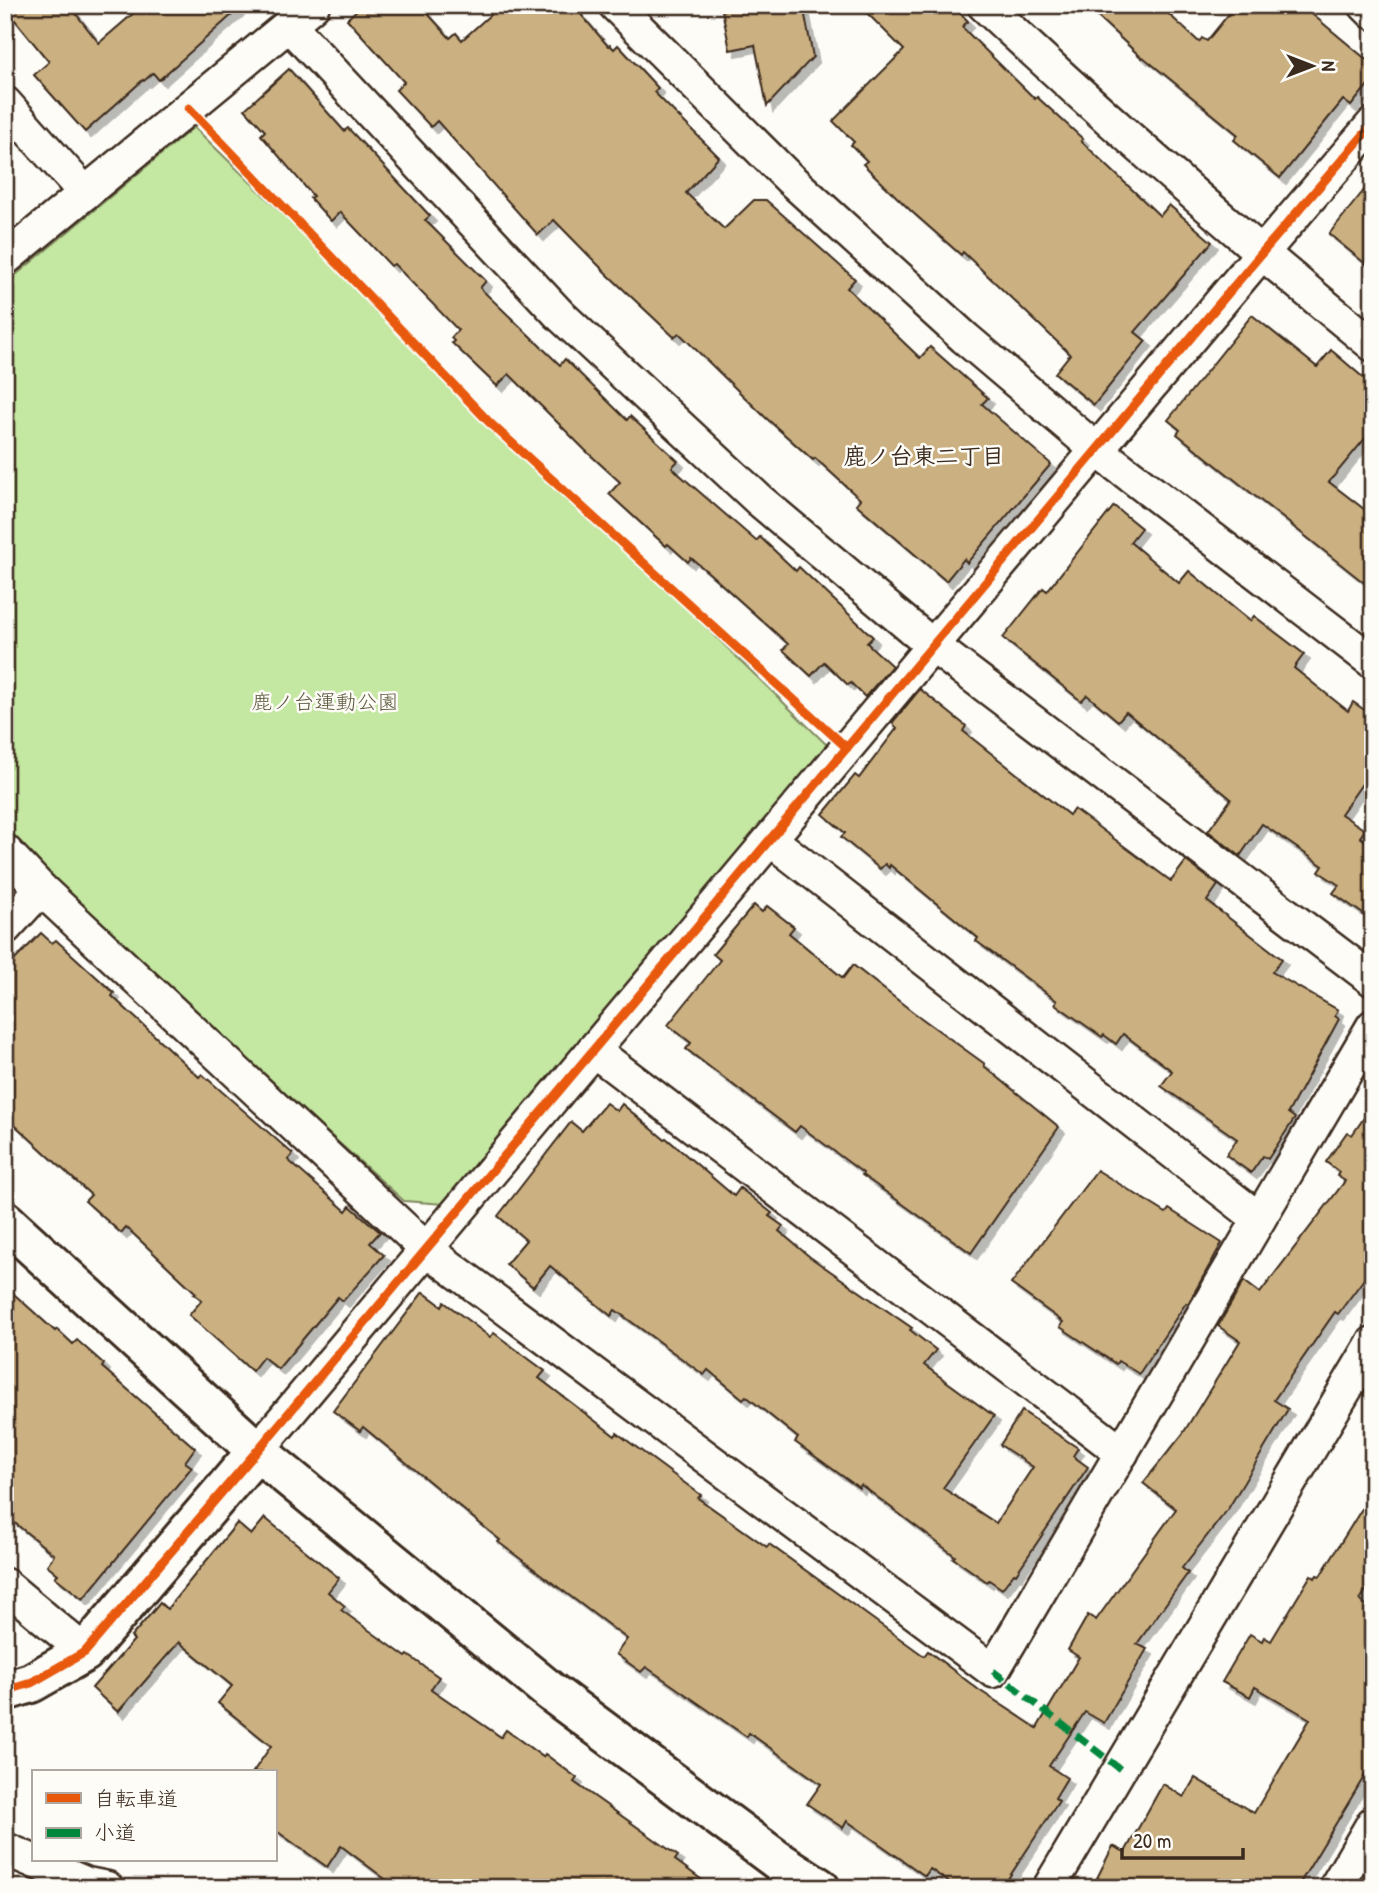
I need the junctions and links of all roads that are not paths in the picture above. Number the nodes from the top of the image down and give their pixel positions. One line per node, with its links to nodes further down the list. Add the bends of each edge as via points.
1 (615, 5): 12 (street, via 789,178)
2 (984, 5): 9 (street)
3 (1364, 5): 4 (street)
4 (1373, 13)
5 (301, 15): 8 (street); 13 (street, via 559,314 759,500)
6 (5, 103): 8 (street)
7 (1373, 124): 9 (street)
8 (85, 194): 10 (street)
9 (1261, 254): 11 (street); 12 (street)
10 (5, 259)
11 (1373, 345)
12 (1097, 450): 13 (street); 14 (street)
13 (933, 646): 15 (street); 19 (street)
14 (1373, 662)
15 (771, 840): 21 (street); 22 (street)
16 (5, 851): 17 (street)
17 (41, 888): 18 (street); 24 (street)
18 (5, 928)
19 (1373, 980)
20 (1373, 1026): 22 (street)
21 (593, 1051): 24 (street); 28 (street)
22 (1259, 1219): 28 (street)
23 (5, 1221): 27 (street)
24 (426, 1249): 27 (street); 28 (street, via 993,1671)
25 (1373, 1343): 26 (street)
26 (1361, 1389): 38 (street)
27 (257, 1451): 30 (street); 37 (street, via 551,1692)
28 (1122, 1453)
29 (5, 1586): 30 (street)
30 (85, 1652): 31 (street, via 31,1683)
31 (5, 1691)
32 (1373, 1822): 39 (street)
33 (5, 1849): 34 (street)
34 (32, 1861)
35 (35, 1862): 36 (street)
36 (107, 1888)
37 (820, 1888)
38 (1049, 1888)
39 (1335, 1888)

